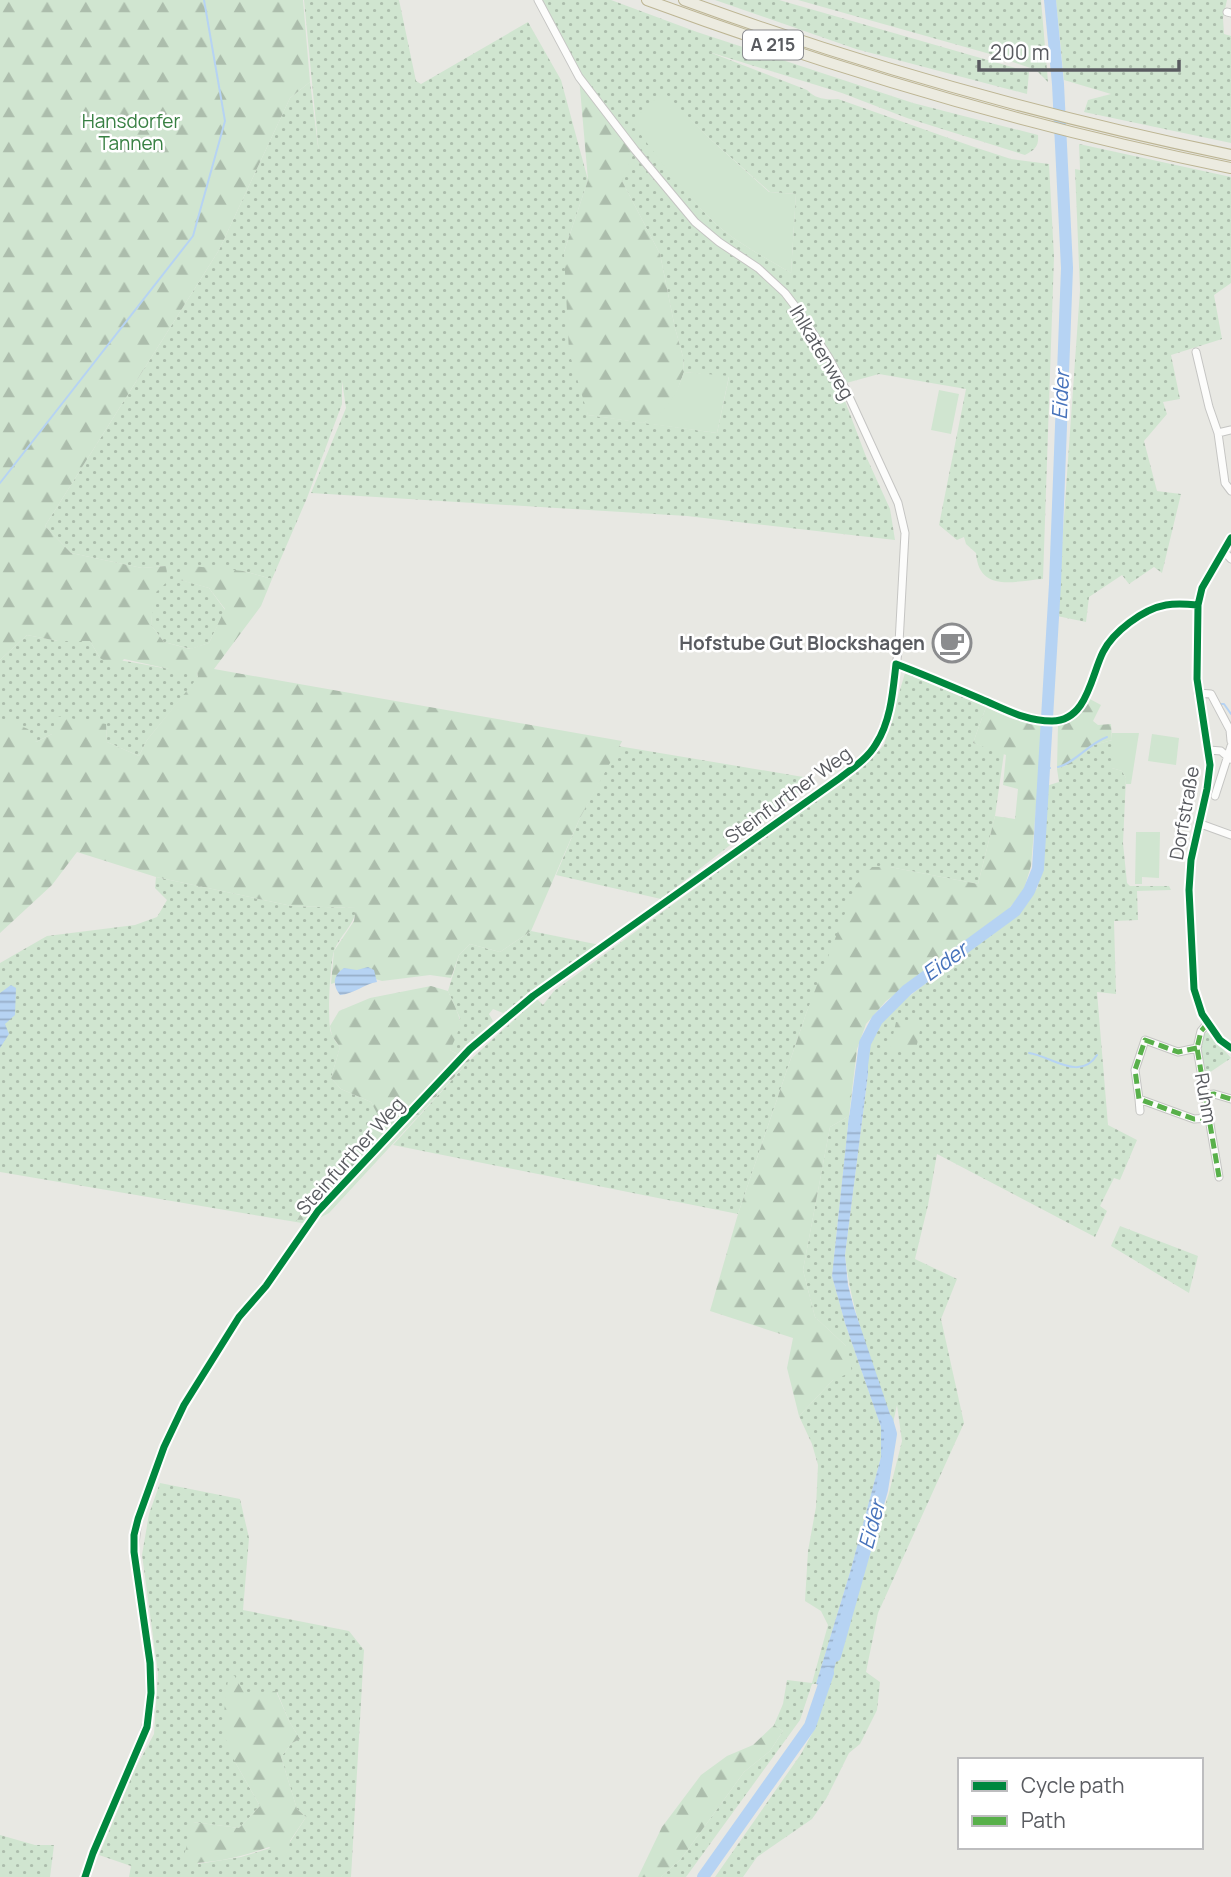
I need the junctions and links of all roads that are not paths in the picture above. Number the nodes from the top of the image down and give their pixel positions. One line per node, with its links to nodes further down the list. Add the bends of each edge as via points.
1 (538, 0): 14 (street, Ihlkatenweg, via 579,77 635,150 695,222 786,293 845,388 898,503 905,533)
2 (647, 0): 5 (highway, A 215, via 927,93)
3 (684, 0): 4 (highway, A 215, via 905,73)
4 (1231, 155)
5 (1231, 168)
6 (1196, 352): 8 (street)
7 (1231, 430): 8 (street)
8 (1218, 433): 9 (street, via 1225,483)
9 (1231, 491)
10 (1231, 538): 11 (street, Dorfstraße)
11 (1223, 550): 12 (street); 13 (street, Dorfstraße)
12 (1231, 559)
13 (1198, 605): 14 (street, via 1164,605 1116,635 1103,651 1077,710 1055,722 1004,711); 15 (street, Dorfstraße)
14 (896, 664): 33 (street, Steinfurther Weg, via 886,721 864,759 533,996 470,1049 318,1210 239,1317 184,1405 138,1519 134,1552 150,1663 150,1712)
15 (1198, 693): 16 (street, via 1210,694 1230,730); 17 (street, Dorfstraße)
16 (1231, 744): 18 (street)
17 (1209, 750): 18 (street, via 1221,751); 20 (street, Dorfstraße, via 1207,789)
18 (1230, 759): 19 (street)
19 (1215, 796)
20 (1198, 823): 21 (street); 22 (street, Dorfstraße, via 1189,890 1192,969 1194,989)
21 (1231, 835)
22 (1208, 1023): 25 (street, Ruhm); 26 (street, Dorfstraße)
23 (1135, 1037): 24 (street)
24 (1145, 1040): 25 (street, via 1178,1052); 28 (street, via 1135,1070)
25 (1197, 1048): 27 (street, Ruhm)
26 (1231, 1048)
27 (1206, 1095): 29 (street); 31 (street, Ruhm)
28 (1139, 1099): 30 (street); 31 (street, via 1194,1119)
29 (1231, 1100)
30 (1140, 1111)
31 (1210, 1118): 32 (street, Ruhm)
32 (1219, 1177)
33 (85, 1877)

